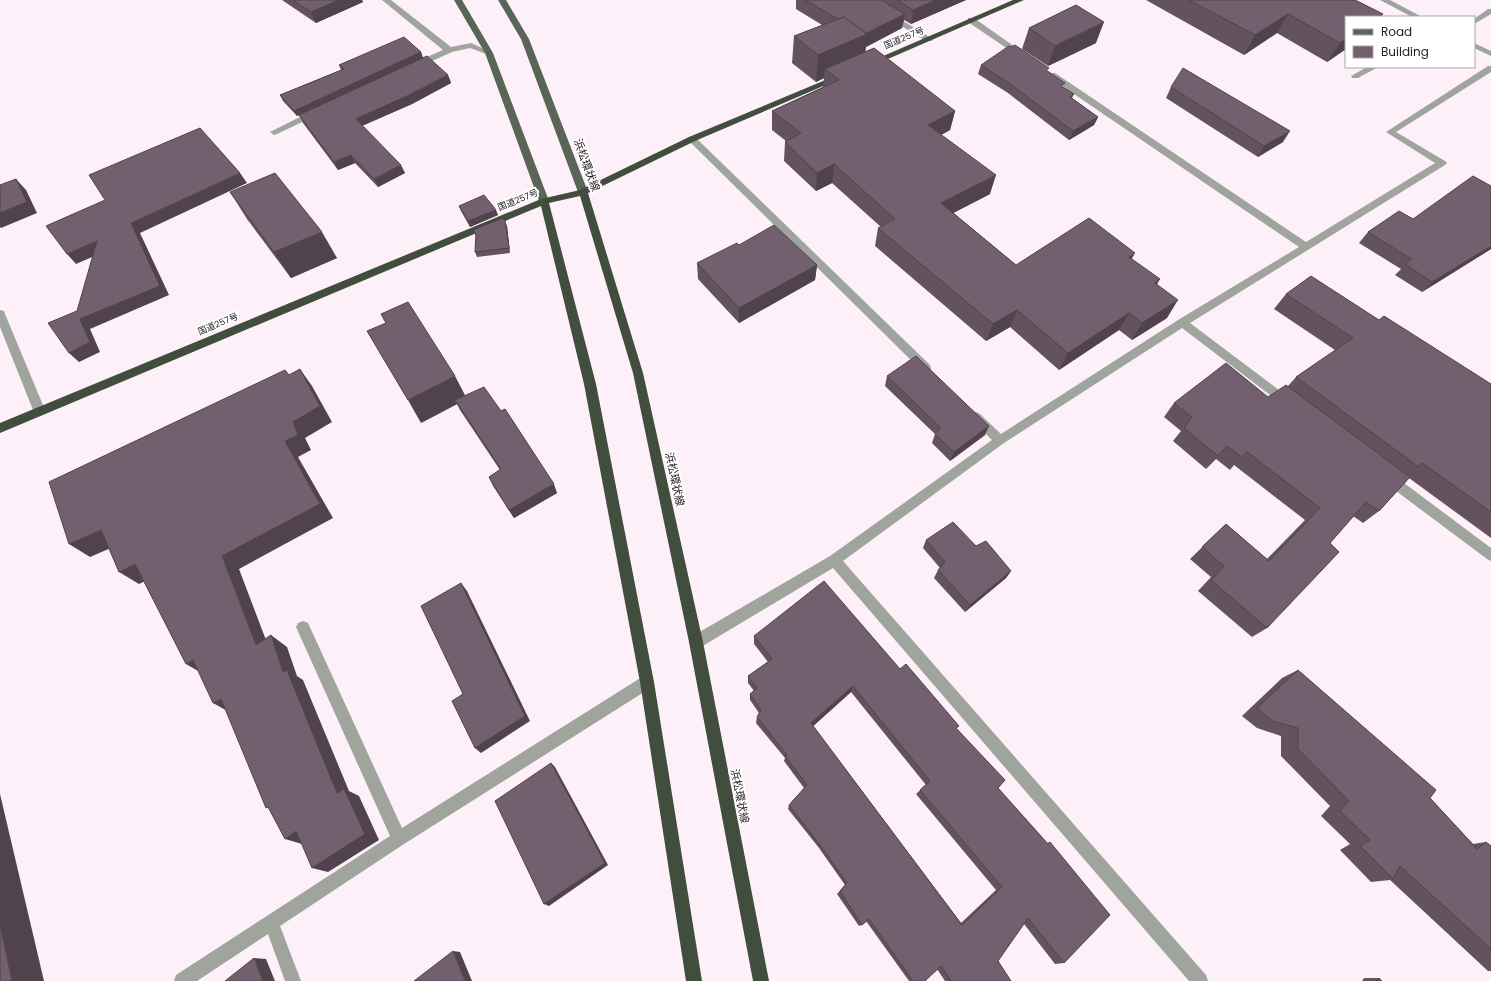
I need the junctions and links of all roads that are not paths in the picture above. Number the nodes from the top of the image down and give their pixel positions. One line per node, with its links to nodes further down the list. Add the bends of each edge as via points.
1 (386, 0): 13 (street)
2 (458, 0): 14 (main road)
3 (502, 0): 27 (main road, 浜松環状線, via 525,39)
4 (863, 0): 11 (street)
5 (1020, 0): 9 (highway, 国道257号)
6 (1384, 0): 8 (street)
7 (1491, 11): 10 (street)
8 (1416, 16)
9 (971, 20): 11 (highway, 国道257号); 16 (street)
10 (1475, 21)
11 (929, 39): 17 (highway, 国道257号)
12 (1475, 46): 15 (street)
13 (449, 50): 14 (street, via 471,45); 21 (street)
14 (488, 53): 28 (main road)
15 (1491, 54)
16 (1030, 60)
17 (865, 66)
18 (1372, 68): 23 (street)
19 (1491, 68): 29 (street, via 1390,132 1442,163)
20 (1043, 69): 29 (street)
21 (407, 70)
22 (843, 76): 26 (highway, 国道257号)
23 (1355, 76)
24 (323, 109): 25 (street)
25 (274, 132)
26 (692, 139): 27 (highway, 国道257号); 32 (street)
27 (583, 192): 28 (highway, 国道257号); 42 (highway, 浜松環状線, via 638,374)
28 (544, 201): 35 (highway, 国道257号); 43 (highway, via 590,384)
29 (1306, 247): 31 (street)
30 (0, 314): 35 (street)
31 (1182, 323): 34 (street); 37 (street)
32 (932, 374)
33 (966, 407): 37 (street)
34 (1295, 408)
35 (39, 410): 36 (highway, 国道257号)
36 (0, 428)
37 (1000, 440): 40 (street)
38 (1377, 470): 39 (street)
39 (1491, 555)
40 (834, 560): 42 (street); 50 (street)
41 (303, 627): 44 (street)
42 (696, 642): 49 (highway, 浜松環状線)
43 (647, 682): 44 (street); 48 (highway)
44 (399, 839): 45 (street)
45 (270, 922): 46 (street); 47 (street)
46 (182, 981)
47 (293, 981)
48 (694, 981)
49 (761, 981)
50 (1200, 981)

